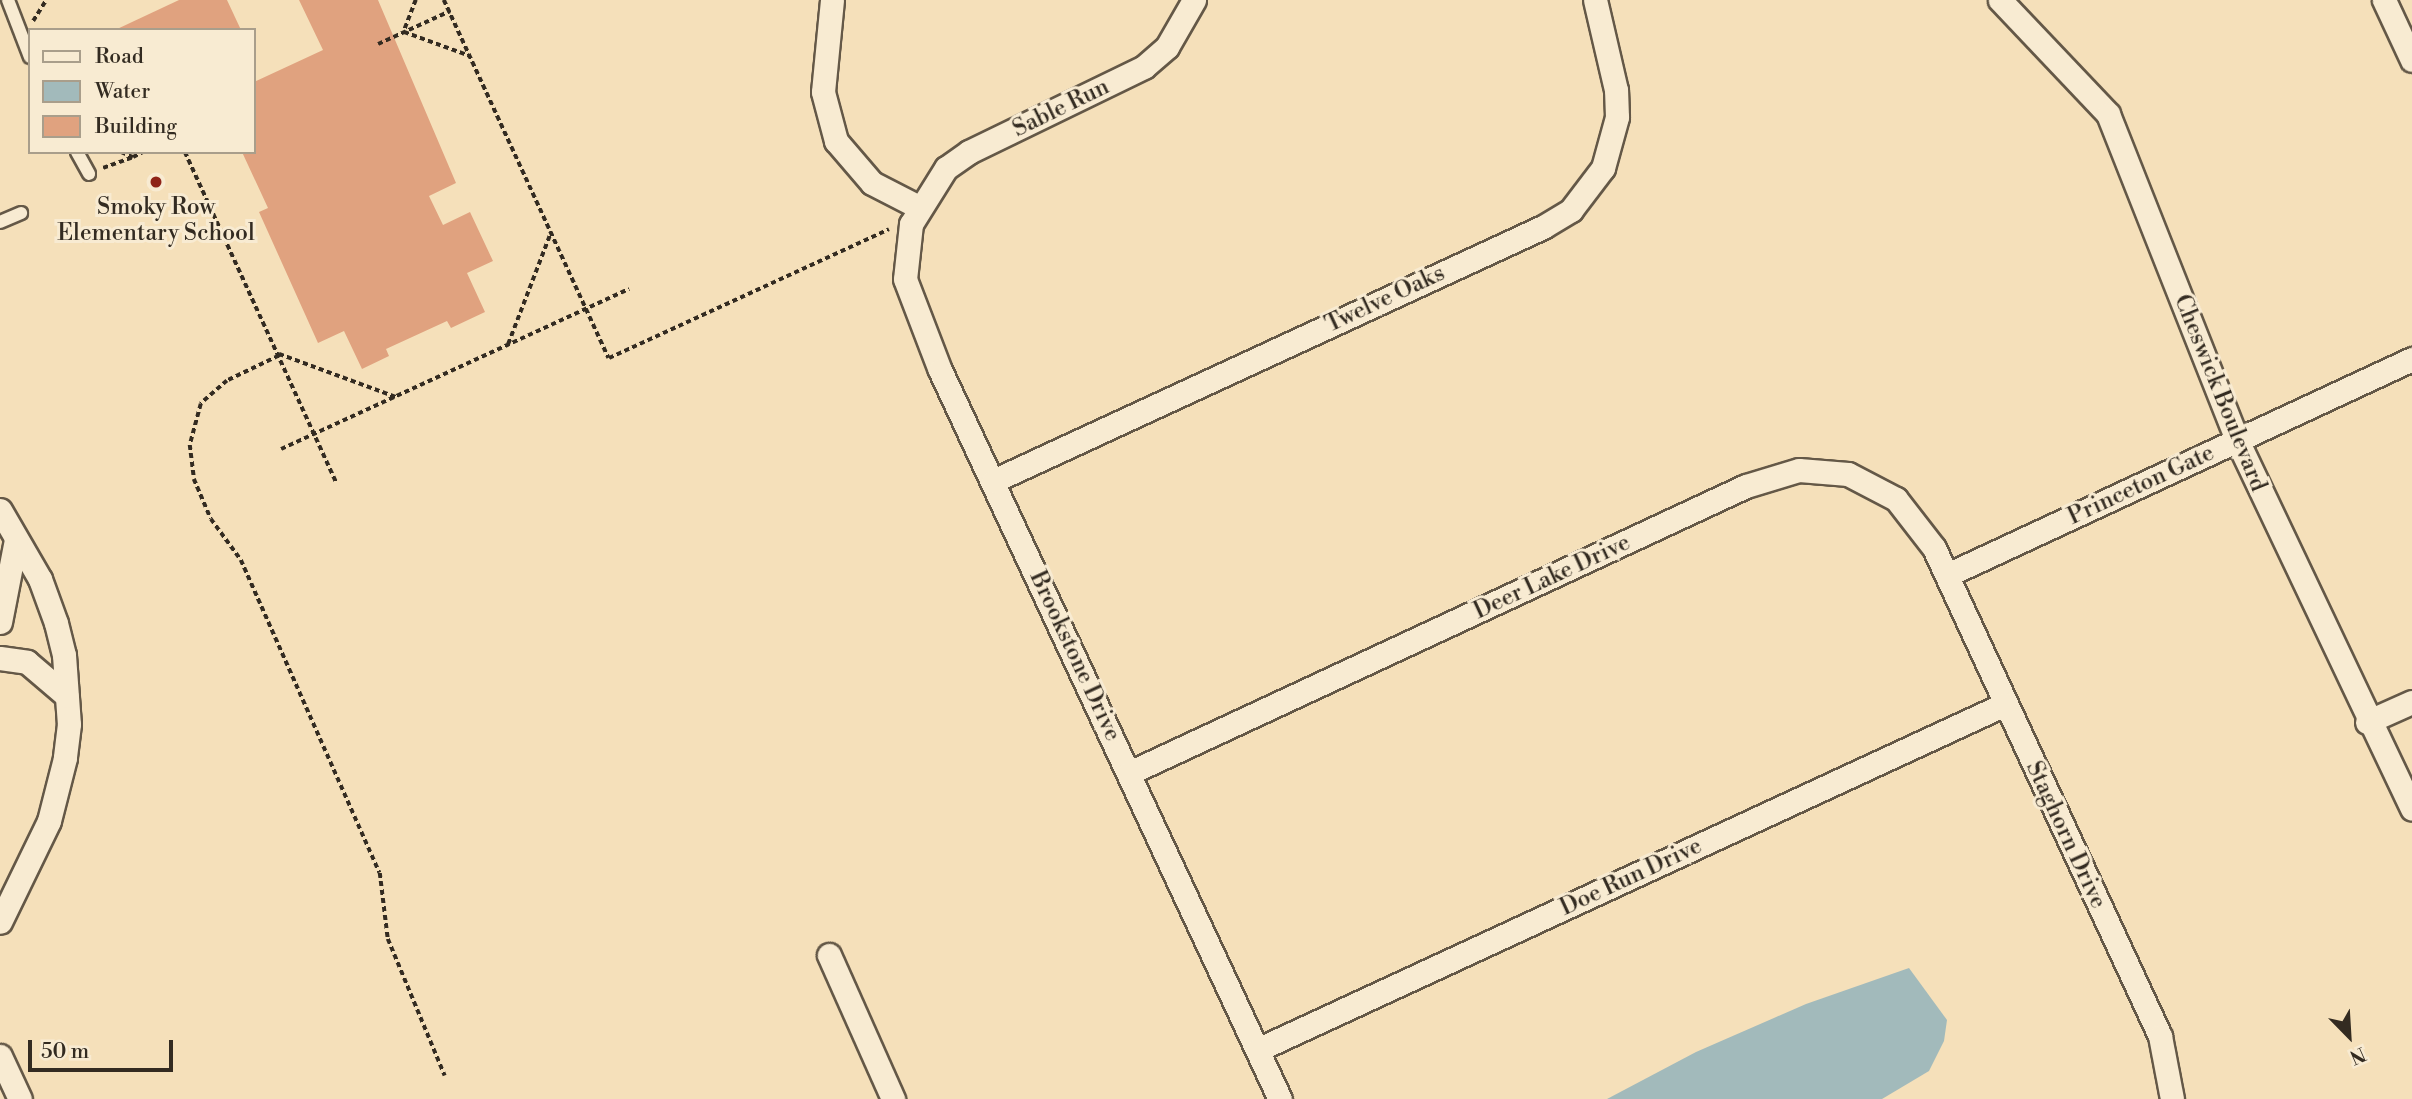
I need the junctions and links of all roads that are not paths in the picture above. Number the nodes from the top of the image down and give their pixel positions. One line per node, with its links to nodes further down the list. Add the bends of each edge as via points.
1 (8, 0): 7 (lane)
2 (832, 0): 11 (street, via 822,63 828,120 836,141 860,171)
3 (1194, 0): 11 (street, Sable Run, via 1167,47 1144,66 969,152)
4 (1595, 0): 16 (street, Twelve Oaks, via 1616,90 1616,117 1603,168 1571,210 1543,227)
5 (2000, 0): 15 (street, Cheswick Boulevard, via 2108,114)
6 (2384, 0): 8 (street)
7 (28, 52)
8 (2412, 60)
9 (79, 154): 10 (lane)
10 (92, 169)
11 (913, 205): 16 (street, Brookstone Drive, via 905,256 910,299)
12 (21, 214): 13 (lane)
13 (0, 222)
14 (2412, 359): 15 (street, Princeton Gate)
15 (2237, 440): 19 (street, Princeton Gate); 25 (street, Cheswick Boulevard)
16 (993, 481): 26 (street, Brookstone Drive)
17 (0, 510): 18 (street)
18 (16, 540): 20 (street); 22 (street, via 40,579 56,623)
19 (1947, 575): 24 (street, Staghorn Drive); 26 (street, Deer Lake Drive, via 1910,513 1872,484 1821,470 1775,475)
20 (0, 622)
21 (0, 658): 22 (street, via 27,662)
22 (67, 696): 28 (street, via 69,724 58,793)
23 (2412, 702): 25 (street)
24 (2006, 704): 31 (street, Doe Run Drive); 36 (street, Staghorn Drive, via 2160,1036)
25 (2367, 722): 27 (street, Cheswick Boulevard)
26 (1129, 773): 31 (street, Brookstone Drive)
27 (2412, 809)
28 (8, 895): 29 (street)
29 (0, 922)
30 (829, 956): 34 (street)
31 (1257, 1050): 35 (street, Brookstone Drive)
32 (0, 1056): 33 (street)
33 (10, 1089)
34 (893, 1099)
35 (1280, 1099)
36 (2172, 1099)

